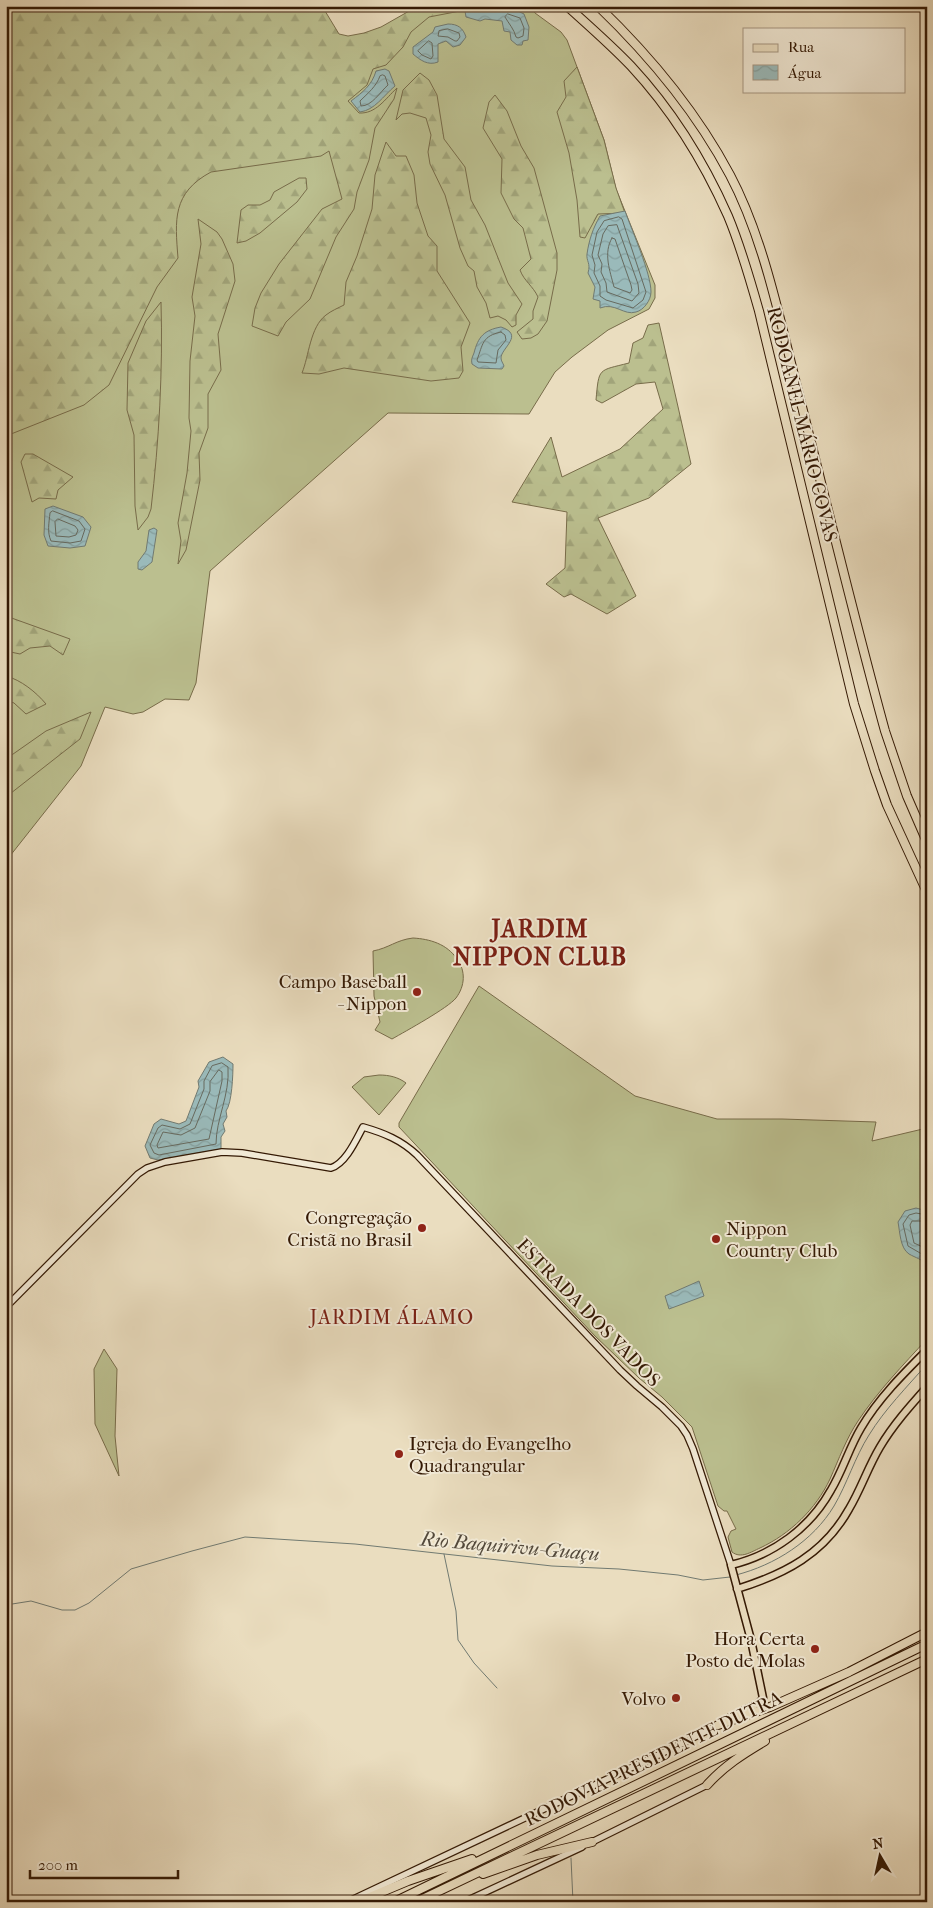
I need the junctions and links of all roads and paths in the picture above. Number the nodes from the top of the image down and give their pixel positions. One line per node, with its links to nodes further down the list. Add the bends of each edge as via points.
1 (566, 6): 4 (highway, RODOANEL MÁRIO COVAS, via 614,49 664,107 705,169 728,218 742,253 761,320 854,704 887,805)
2 (598, 6): 3 (highway, RODOANEL MÁRIO COVAS, via 666,79 710,140 730,176 754,234 772,292 885,731)
3 (927, 842)
4 (927, 892)
5 (6, 1307): 8 (street, ESTRADA DOS VADOS, via 147,1168 222,1152 242,1152 331,1168 342,1160 363,1127 388,1134 417,1155 620,1370 681,1426 694,1448)
6 (927, 1350): 8 (main road, via 869,1414 831,1491 816,1512 799,1530 772,1549)
7 (927, 1387): 9 (main road, via 891,1429 842,1522 826,1540 779,1574)
8 (732, 1568): 9 (main road)
9 (737, 1586): 14 (main road, via 763,1698)
10 (927, 1632): 14 (highway, via 770,1708)
11 (927, 1644): 17 (highway, RODOVIA PRESIDENTE DUTRA)
12 (927, 1659): 13 (highway, RODOVIA PRESIDENTE DUTRA)
13 (796, 1722): 15 (highway, via 785,1732 739,1756); 18 (highway, RODOVIA PRESIDENTE DUTRA)
14 (718, 1725): 19 (street)
15 (706, 1785): 16 (street)
16 (592, 1842): 18 (highway, via 537,1854); 23 (street)
17 (491, 1854): 20 (highway, via 446,1867); 21 (highway, RODOVIA PRESIDENTE DUTRA)
18 (459, 1880): 22 (highway, RODOVIA PRESIDENTE DUTRA)
19 (347, 1902)
20 (358, 1902)
21 (394, 1902)
22 (416, 1902)
23 (464, 1902)

